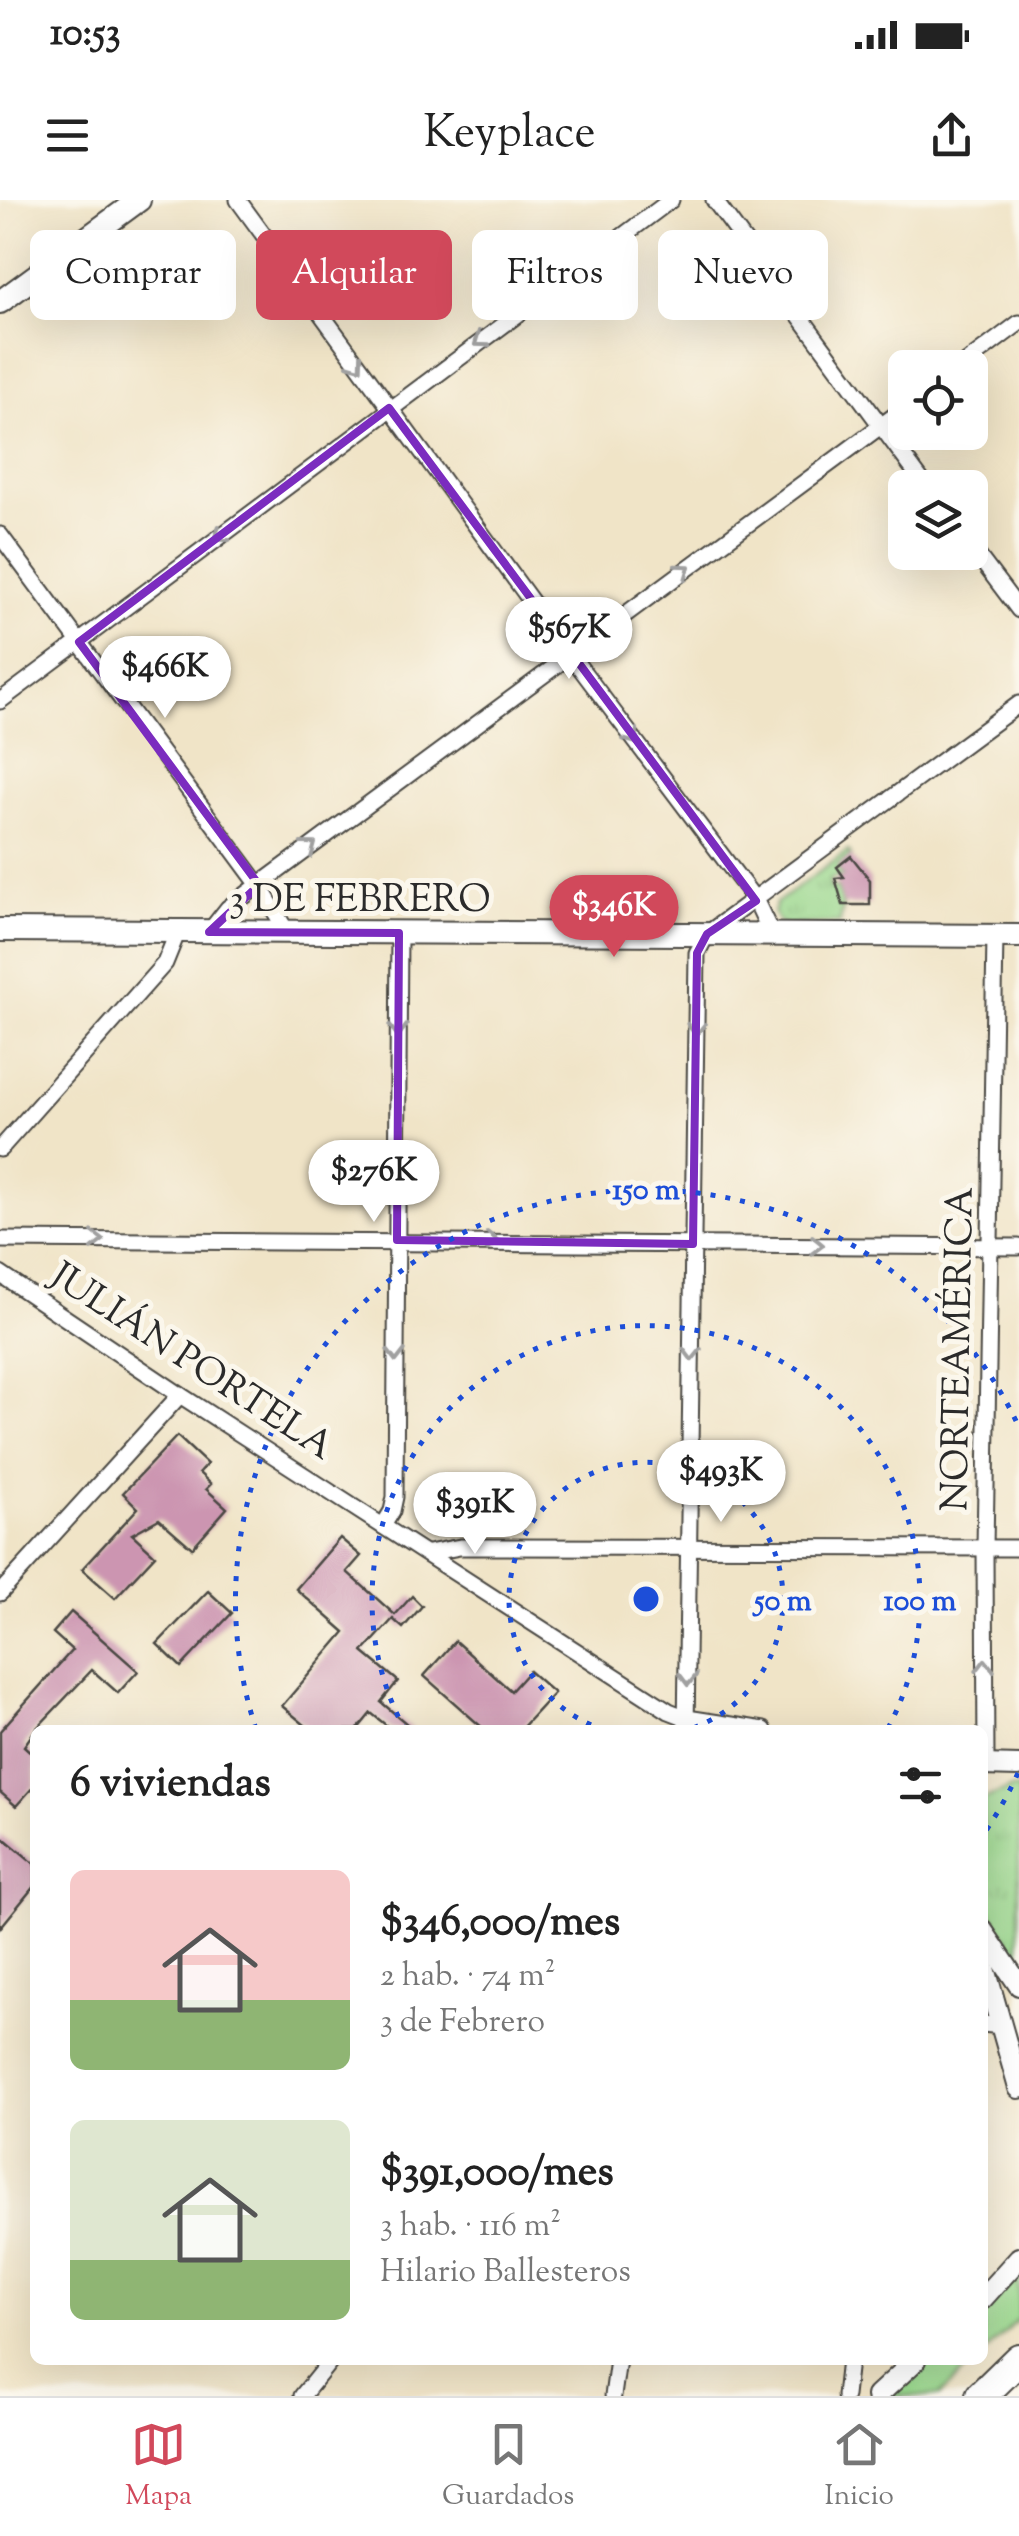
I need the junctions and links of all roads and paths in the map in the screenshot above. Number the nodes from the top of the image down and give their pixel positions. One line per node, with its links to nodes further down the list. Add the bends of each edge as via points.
1 (139, 200): 5 (main road)
2 (238, 200): 8 (street, one-way to 8)
3 (671, 200): 8 (street, one-way to 8)
4 (714, 200): 10 (street)
5 (0, 302)
6 (1019, 323): 7 (street)
7 (984, 350)
8 (389, 408): 15 (street, one-way to 15); 16 (street)
9 (888, 421): 10 (street)
10 (881, 426): 11 (street); 16 (street, one-way to 10)
11 (914, 470)
12 (0, 535): 15 (street)
13 (988, 569): 14 (street)
14 (1019, 610)
15 (79, 642): 17 (street); 19 (street)
16 (569, 654): 19 (street, one-way to 16); 20 (street, one-way to 20)
17 (0, 701)
18 (1019, 704): 20 (street)
19 (258, 885): 23 (street); 24 (street)
20 (756, 901): 26 (street); 27 (street)
21 (0, 930): 22 (main road, 3 DE FEBRERO)
22 (178, 931): 23 (main road, 3 DE FEBRERO); 30 (street, via 164,963)
23 (209, 932): 24 (main road, 3 DE FEBRERO)
24 (287, 932): 25 (main road, 3 DE FEBRERO)
25 (399, 933): 26 (main road, 3 DE FEBRERO); 32 (street, one-way to 32)
26 (707, 934): 27 (main road, 3 DE FEBRERO); 33 (street, one-way to 33, via 697,953)
27 (772, 935): 28 (main road, 3 DE FEBRERO)
28 (995, 936): 29 (main road, 3 DE FEBRERO); 34 (street, NORTEAMÉRICA)
29 (1019, 936)
30 (0, 1148)
31 (0, 1240): 32 (street, one-way to 32)
32 (397, 1240): 33 (street, one-way to 33); 38 (street, one-way to 38, via 395,1496)
33 (694, 1244): 34 (street, one-way to 34); 39 (street, one-way to 39)
34 (990, 1247): 35 (street); 40 (street, NORTEAMÉRICA)
35 (1019, 1247)
36 (0, 1274): 37 (street, JULIÁN PORTELA)
37 (180, 1395): 38 (street, JULIÁN PORTELA); 43 (street)
38 (383, 1526): 42 (street, JULIÁN PORTELA)
39 (690, 1547): 40 (street); 42 (street); 44 (street, one-way to 44)
40 (985, 1548): 41 (street); 45 (street, NORTEAMÉRICA, one-way to 40)
41 (1019, 1548)
42 (428, 1553): 44 (street, JULIÁN PORTELA)
43 (0, 1594)
44 (686, 1724)
45 (984, 1725)
46 (988, 1764): 47 (street)
47 (1019, 1766)
48 (988, 1937): 49 (street)
49 (1019, 1985)
50 (988, 1998): 51 (street)
51 (992, 2025): 52 (street)
52 (1019, 2088)
53 (1019, 2258): 54 (street)
54 (988, 2289)
55 (1019, 2360): 64 (highway)
56 (327, 2365): 60 (street)
57 (617, 2365): 61 (street)
58 (848, 2365): 62 (street)
59 (911, 2365): 63 (street)
60 (302, 2396)
61 (613, 2396)
62 (845, 2396)
63 (877, 2396)
64 (980, 2396)

